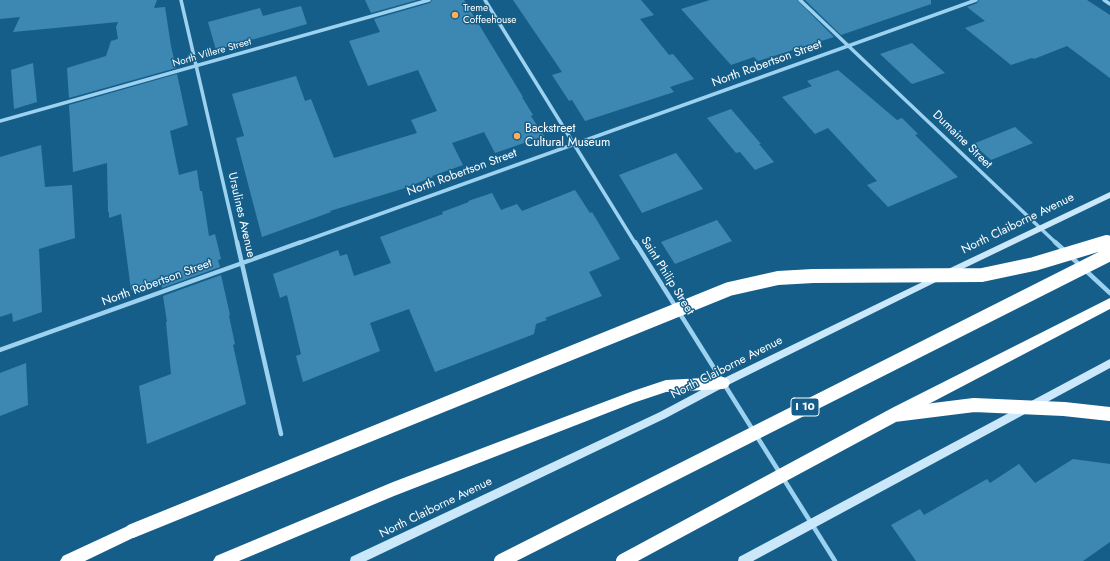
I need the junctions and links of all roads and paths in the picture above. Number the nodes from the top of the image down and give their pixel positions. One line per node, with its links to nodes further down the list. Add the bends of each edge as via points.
1 (180, 0): 9 (street, Ursulines Avenue)
2 (429, 0): 9 (street, North Villere Street)
3 (485, 0): 11 (street, Saint Philip Street)
4 (800, 0): 8 (street, Dumaine Street)
5 (976, 0): 8 (street, North Robertson Street)
6 (1104, 0): 7 (street)
7 (1110, 4)
8 (848, 46): 11 (street, North Robertson Street); 13 (street, Dumaine Street)
9 (196, 66): 10 (street, North Villere Street); 16 (street, Ursulines Avenue)
10 (0, 121)
11 (573, 144): 16 (street, North Robertson Street); 21 (street, Saint Philip Street)
12 (1110, 195): 13 (main road, North Claiborne Avenue)
13 (1040, 227): 17 (street, Dumaine Street); 21 (main road, North Claiborne Avenue)
14 (1110, 241): 26 (highway, bridge, via 1034,264 982,275 806,276 778,278 729,289 132,531)
15 (1110, 254): 29 (highway, I 10, bridge)
16 (242, 263): 19 (street, North Robertson Street); 24 (street, Ursulines Avenue)
17 (1110, 293)
18 (1110, 303): 23 (highway)
19 (0, 350)
20 (1110, 364): 25 (main road)
21 (723, 383): 25 (street, Saint Philip Street); 27 (highway, via 666,386 633,397 393,488); 28 (main road, North Claiborne Avenue, via 663,415)
22 (1110, 414): 23 (highway, bridge, via 974,405)
23 (894, 415): 30 (highway, bridge)
24 (281, 434)
25 (811, 523): 31 (main road); 32 (street, Saint Philip Street)
26 (68, 561)
27 (221, 561)
28 (355, 561)
29 (501, 561)
30 (623, 561)
31 (743, 561)
32 (835, 561)

